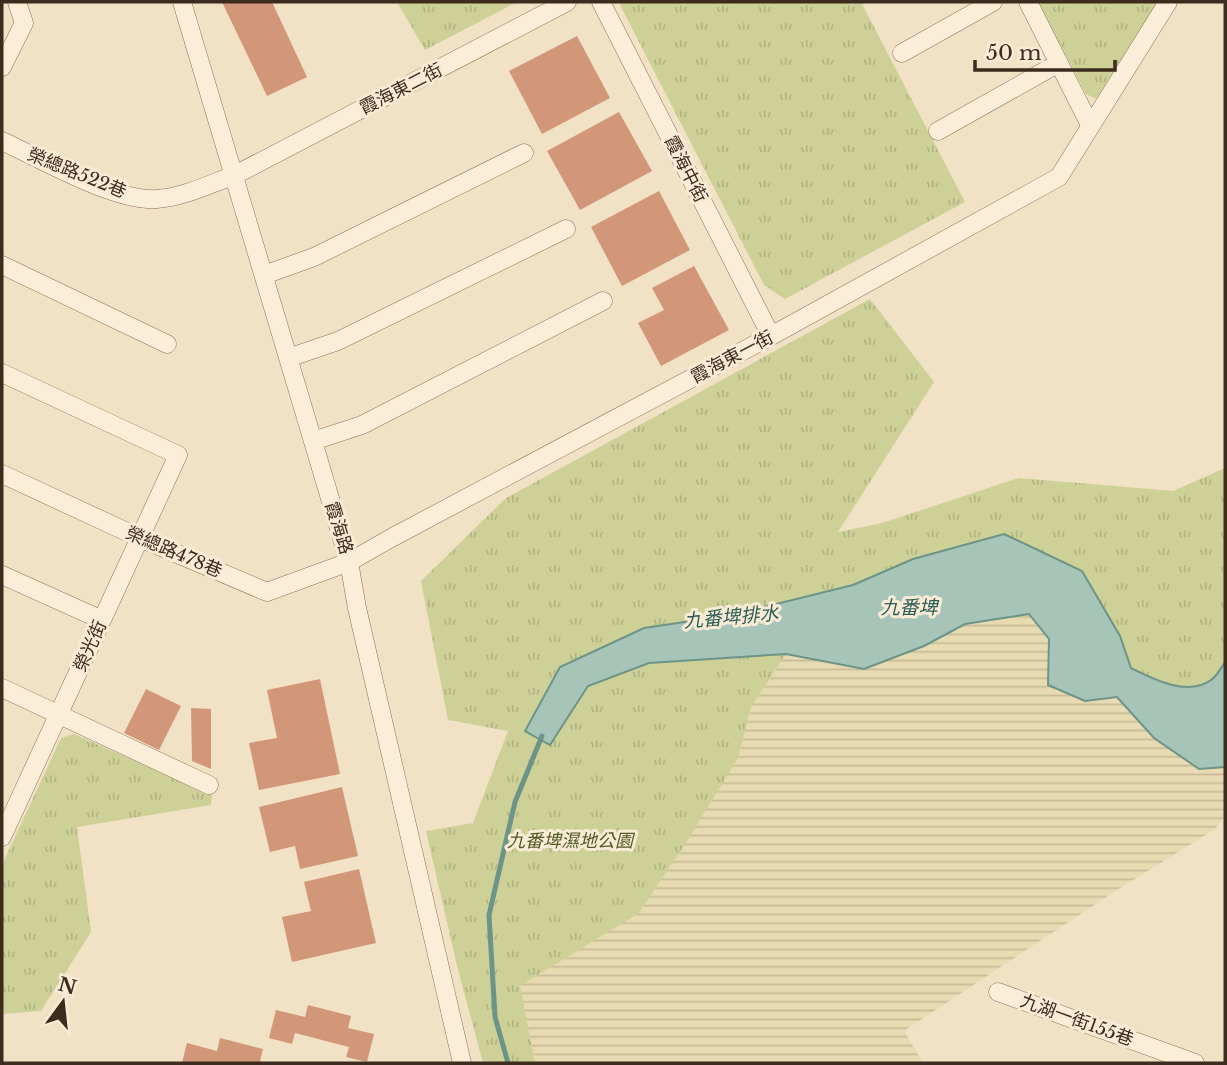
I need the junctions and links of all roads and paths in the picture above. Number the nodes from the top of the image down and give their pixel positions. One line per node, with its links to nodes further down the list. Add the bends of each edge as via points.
1 (17, 2): 10 (street, via 24,23)
2 (182, 2): 15 (street, 霞海路)
3 (567, 2): 15 (street, 霞海東二街)
4 (601, 2): 20 (street, 霞海中街)
5 (993, 2): 8 (street)
6 (1028, 2): 9 (street)
7 (1168, 2): 11 (street, 霞海東一街)
8 (902, 53)
9 (1059, 63): 11 (street); 12 (street)
10 (2, 67)
11 (1090, 125): 20 (street, 霞海東一街, via 1059,177)
12 (938, 131)
13 (2, 141): 15 (street, 榮總路522巷, via 106,189 136,197 157,199)
14 (524, 153): 18 (street, via 314,257)
15 (235, 175): 18 (street, 霞海路)
16 (566, 229): 22 (street, via 338,341)
17 (2, 265): 21 (street)
18 (264, 275): 22 (street, 霞海路)
19 (603, 301): 24 (street, via 362,425)
20 (771, 337): 27 (street, 霞海東一街)
21 (167, 344)
22 (288, 358): 24 (street, 霞海路)
23 (2, 373): 26 (street, 榮光街, via 178,455)
24 (313, 441): 27 (street, 霞海路)
25 (2, 474): 26 (street, 榮總路478巷)
26 (140, 538): 27 (street, 榮總路478巷, via 267,592); 29 (street, 榮光街)
27 (349, 562): 35 (street, 霞海路)
28 (2, 575): 29 (street)
29 (102, 620): 31 (street, 榮光街)
30 (2, 688): 31 (street)
31 (60, 715): 32 (street); 33 (street, 榮光街)
32 (209, 785)
33 (2, 837)
34 (998, 992): 36 (street, 九湖一街155巷)
35 (462, 1063)
36 (1195, 1063)

